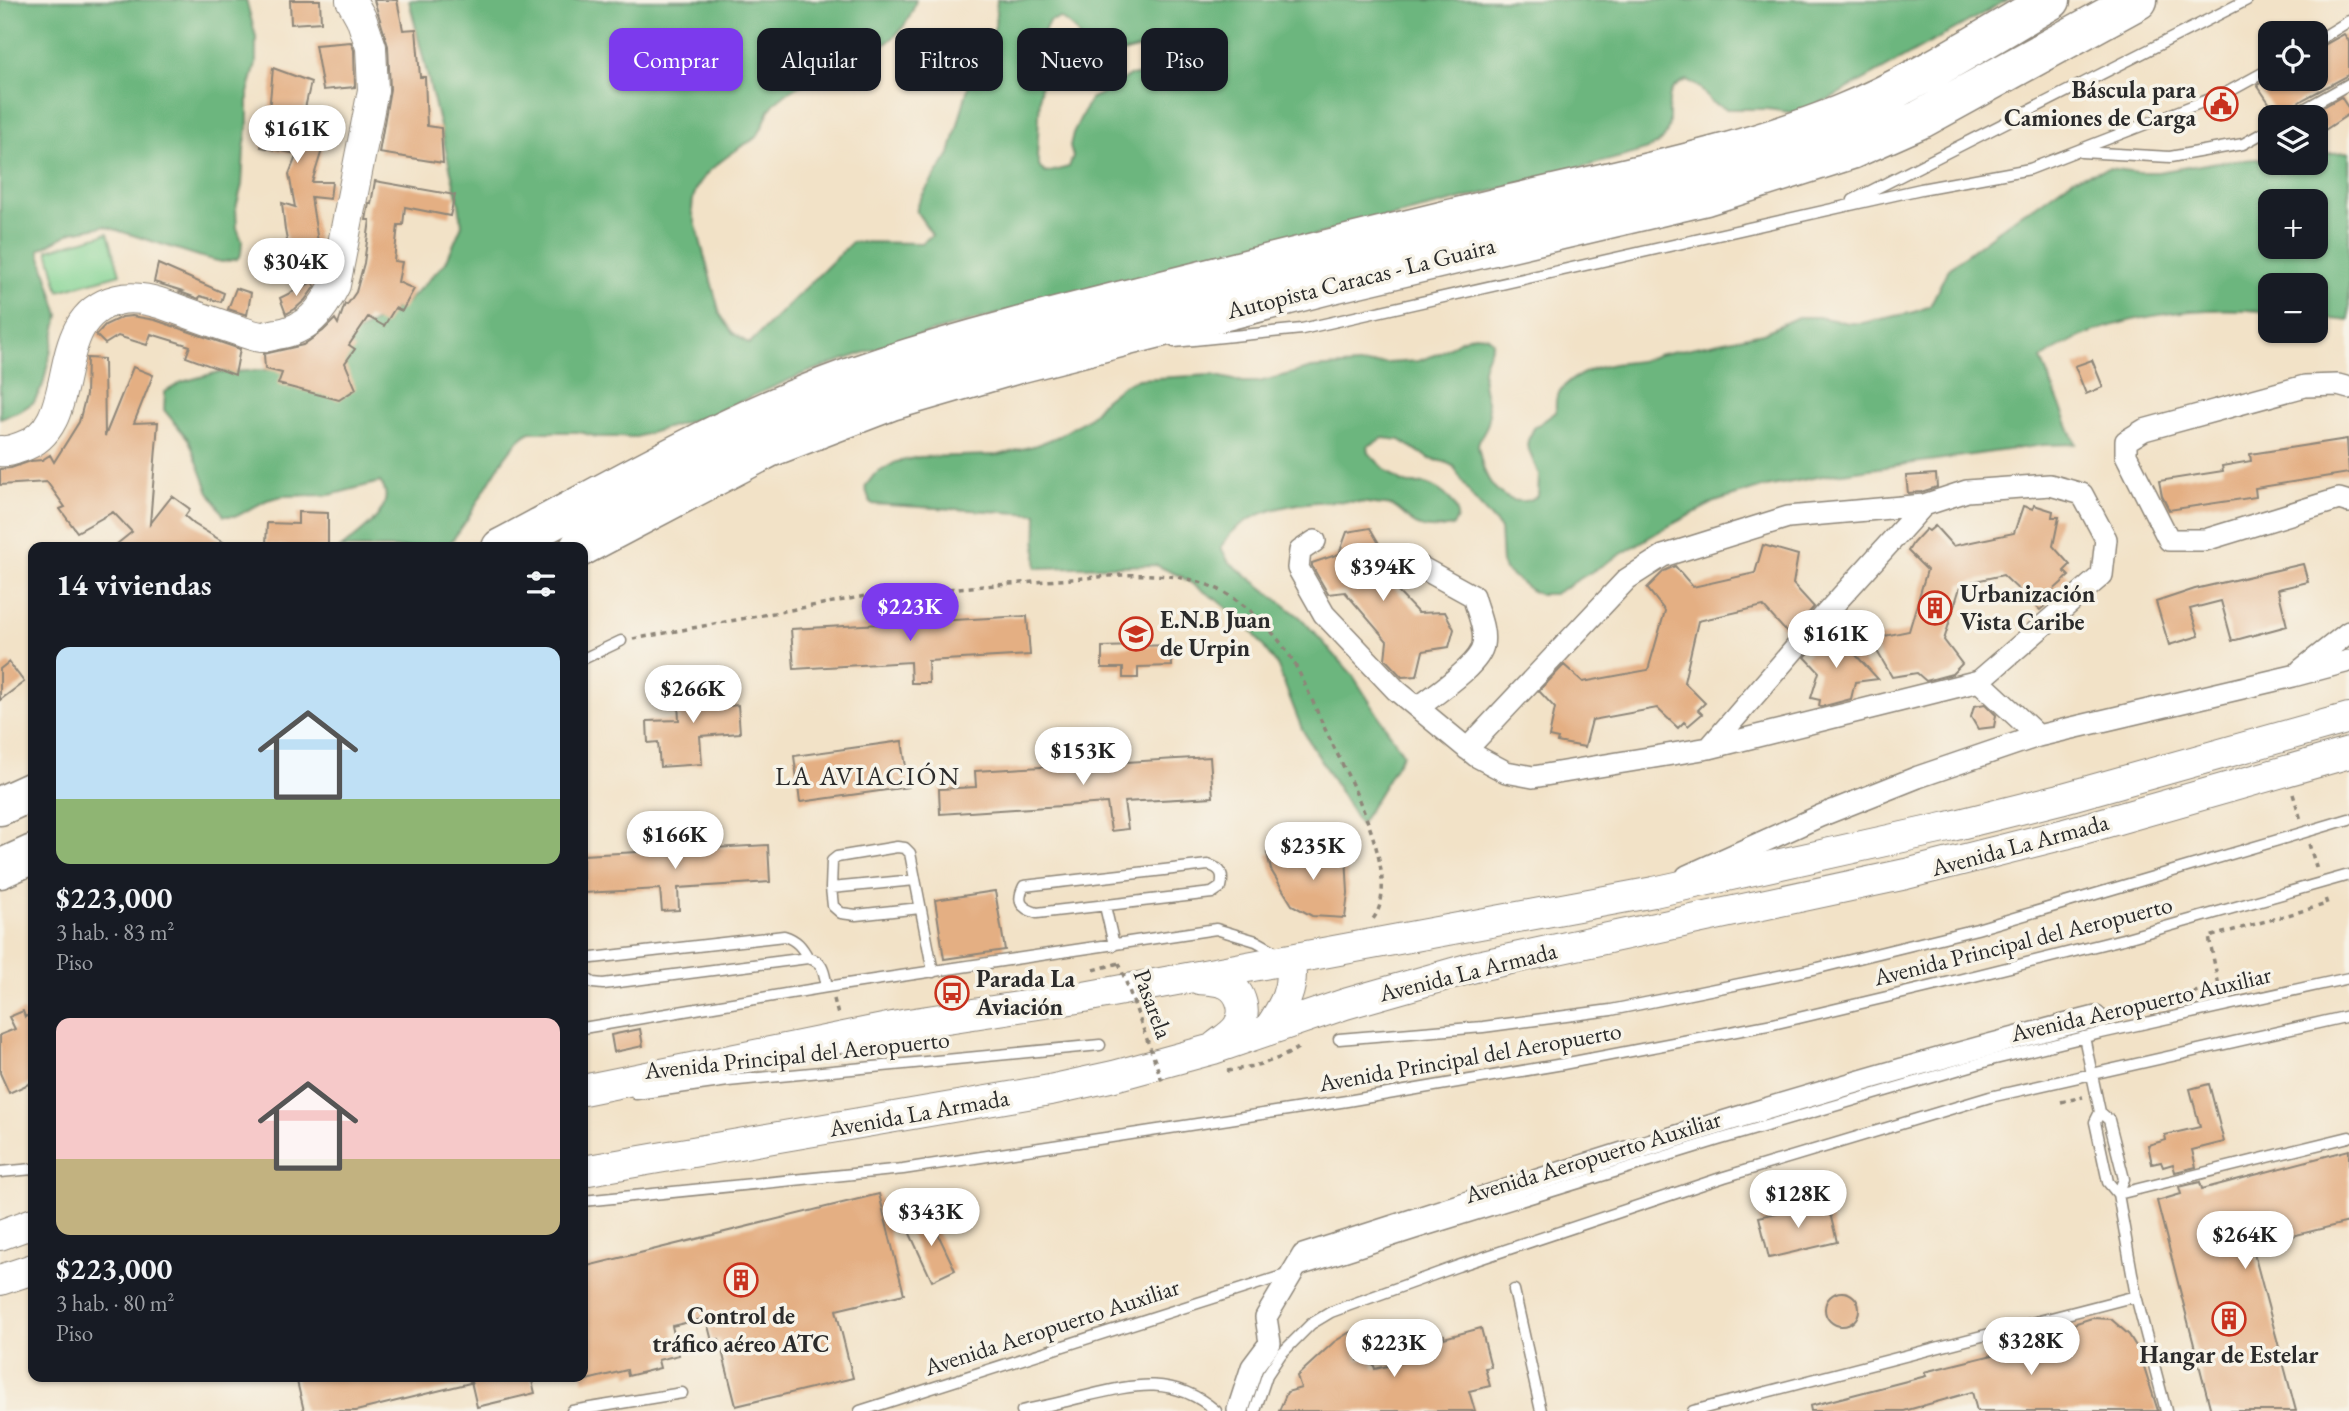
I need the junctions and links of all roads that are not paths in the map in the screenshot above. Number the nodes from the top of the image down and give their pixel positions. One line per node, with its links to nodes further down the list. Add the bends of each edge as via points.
1 (351, 0): 17 (main road, via 371,47 373,90 335,285 325,306 306,325 261,337 138,298 102,305 88,314 75,337 56,411 46,431 31,444)
2 (2051, 0): 21 (highway, Autopista Caracas - La Guaira, via 1866,104 1755,144 1009,329 847,378 713,435)
3 (2138, 0): 15 (highway, Autopista Caracas - La Guaira, via 1921,119 1787,172 1706,196)
4 (2246, 0): 12 (lane)
5 (2349, 21): 6 (lane)
6 (2328, 34)
7 (2258, 76): 11 (lane, via 2228,92)
8 (2349, 84): 9 (lane)
9 (2311, 105)
10 (2258, 136): 11 (lane, via 2243,144 2171,157)
11 (2075, 152): 12 (lane, via 2030,169)
12 (1838, 208): 13 (lane, via 1302,329)
13 (1167, 343)
14 (1140, 345): 15 (lane)
15 (1059, 353): 22 (highway, Autopista Caracas - La Guaira, via 891,401 808,432 730,467)
16 (2349, 388): 18 (street, via 2305,386 2144,430 2126,441 2126,455 2169,540 2205,540 2339,499)
17 (0, 451)
18 (2349, 502)
19 (1924, 505): 29 (street, via 1967,491 2050,485 2082,494 2106,539 2102,575); 33 (street); 34 (street, via 1788,517 1662,556 1627,579)
20 (1315, 541): 30 (street, via 1300,551 1298,568 1311,594 1324,614 1396,690)
21 (512, 542)
22 (588, 543)
23 (1406, 558): 30 (street, via 1473,596 1483,632 1483,647 1474,662)
24 (2349, 632): 28 (street)
25 (621, 641): 26 (lane)
26 (588, 657)
27 (2349, 661): 28 (street)
28 (2292, 676): 32 (street)
29 (1979, 681): 32 (street); 33 (street)
30 (1419, 707): 34 (street)
31 (2349, 718): 44 (main road, Avenida La Armada, via 2060,799)
32 (2038, 736): 44 (street, via 1820,816)
33 (1709, 748): 34 (street, via 1533,777 1506,772)
34 (1467, 749)
35 (2349, 753): 59 (main road, Avenida La Armada, via 1906,874 1478,966)
36 (28, 793): 37 (highway)
37 (0, 806)
38 (2349, 820): 61 (lane, Avenida Principal del Aeropuerto, via 1977,929 1777,976 1611,1010)
39 (28, 856): 40 (highway)
40 (0, 869)
41 (2349, 875): 72 (lane, Avenida Principal del Aeropuerto, via 2123,939 1936,985 1773,1024 1563,1064 903,1169)
42 (915, 880): 43 (lane); 43 (lane, via 910,853 897,847 832,861); 46 (lane)
43 (831, 888): 46 (lane, via 833,906 841,913)
44 (1654, 892): 50 (main road, Avenida La Armada)
45 (1105, 906): 45 (lane, via 1212,892 1221,887 1221,871 1208,865 1024,886 1019,895 1020,905 1037,913); 47 (lane)
46 (920, 908): 51 (lane)
47 (1114, 945): 50 (lane, via 1216,929 1256,940); 51 (lane)
48 (808, 958): 49 (lane, via 801,945 784,936); 54 (lane, via 603,984); 55 (lane, via 822,964)
49 (588, 959)
50 (1289, 960): 52 (main road, Avenida La Armada); 59 (main road, via 1291,987)
51 (933, 972): 55 (lane)
52 (1188, 978): 63 (main road, via 1225,984 1241,999 1242,1018 1237,1028); 65 (main road, Avenida La Armada, via 908,1024)
53 (2349, 978): 60 (lane, Avenida Aeropuerto Auxiliar)
54 (588, 980)
55 (827, 987): 58 (lane)
56 (2349, 1016): 64 (lane)
57 (2096, 1017): 76 (street, via 1896,1069 1575,1167 1303,1255)
58 (588, 1027)
59 (1268, 1030): 63 (main road, Avenida La Armada)
60 (2084, 1037): 64 (lane); 76 (lane, Avenida Aeropuerto Auxiliar, via 1718,1140)
61 (1339, 1039)
62 (1100, 1045): 66 (lane, Avenida Principal del Aeropuerto)
63 (1213, 1049): 69 (main road, Avenida La Armada, via 1050,1090)
64 (2092, 1074): 71 (lane, via 2124,1179); 86 (lane, via 1990,1097 1724,1177 1331,1312 1311,1324 1281,1354)
65 (589, 1094)
66 (622, 1095)
67 (2349, 1137): 71 (lane)
68 (28, 1169): 70 (lane)
69 (588, 1170)
70 (0, 1172)
71 (2118, 1194): 79 (lane)
72 (588, 1200)
73 (28, 1225): 74 (main road)
74 (0, 1235)
75 (28, 1271): 77 (main road)
76 (1293, 1272): 81 (street, via 1266,1317 1270,1343 1252,1367); 83 (lane, Avenida Aeropuerto Auxiliar)
77 (0, 1280)
78 (1514, 1290): 87 (lane)
79 (2136, 1296): 88 (lane); 89 (lane)
80 (682, 1393): 82 (lane)
81 (1238, 1410)
82 (572, 1411)
83 (860, 1411)
84 (1022, 1411): 85 (lane, via 1142,1385 1184,1391)
85 (1216, 1411)
86 (1255, 1411)
87 (1541, 1411)
88 (1693, 1411)
89 (2166, 1411)

